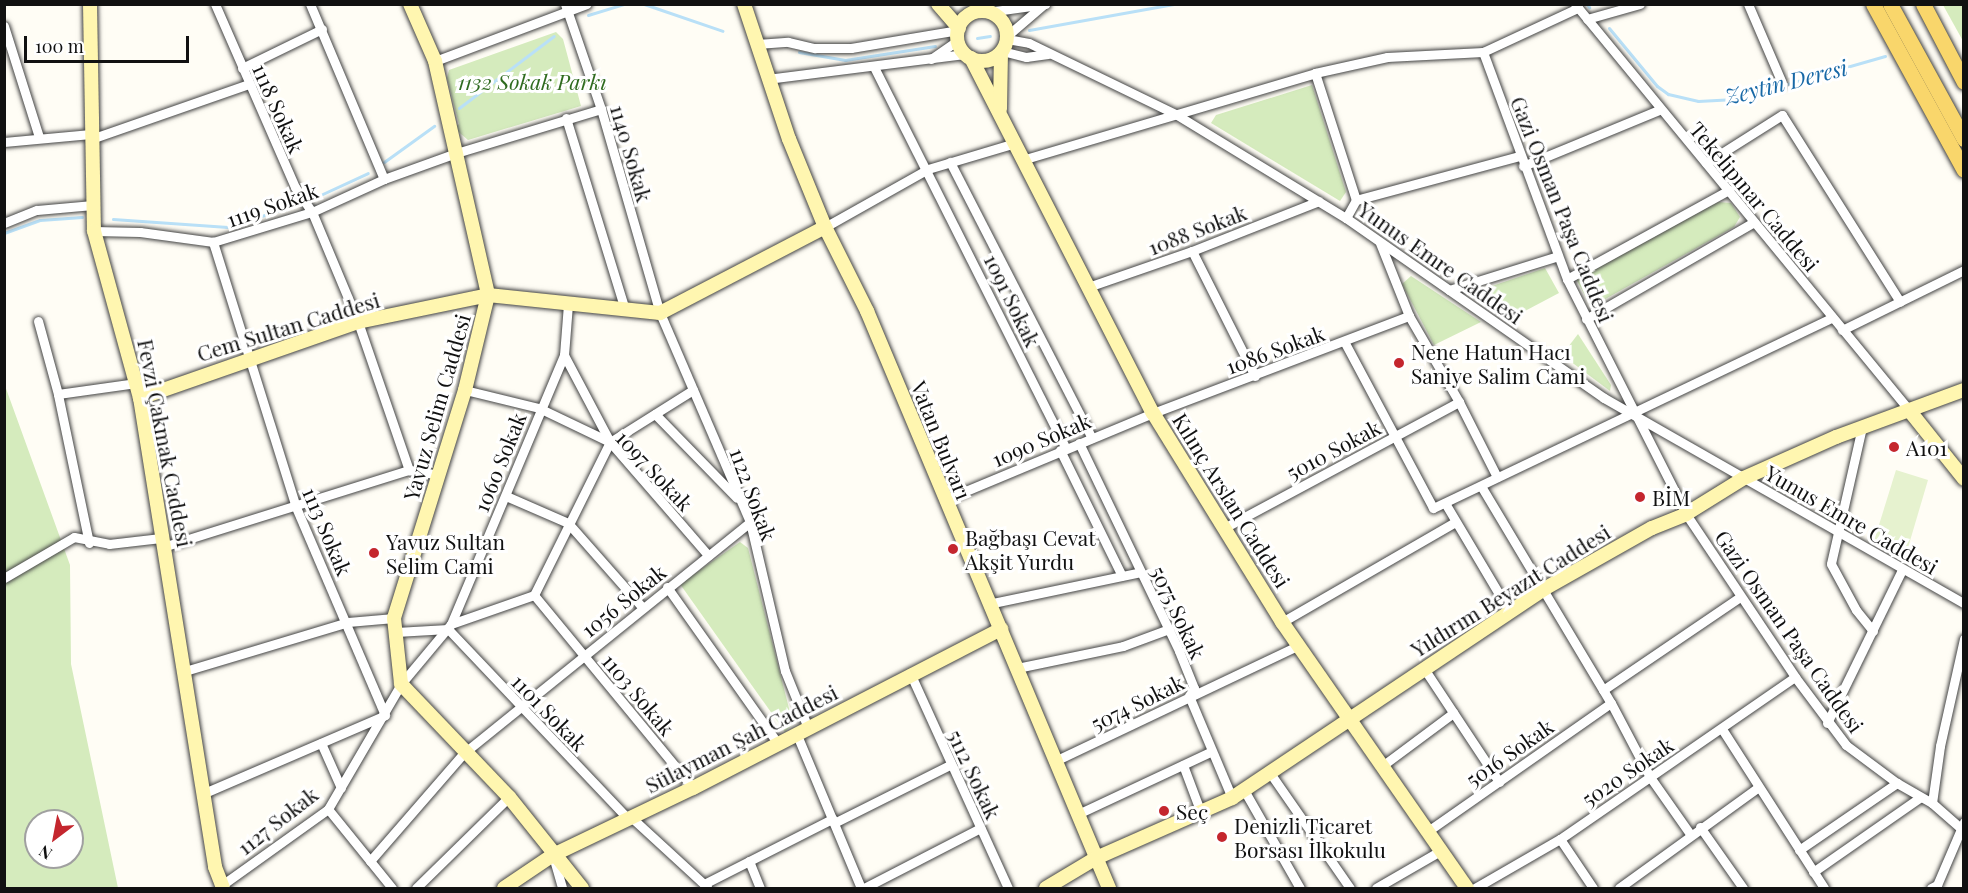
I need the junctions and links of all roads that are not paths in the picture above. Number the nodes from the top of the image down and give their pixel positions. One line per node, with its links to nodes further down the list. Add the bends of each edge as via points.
1 (90, 4): 40 (street, Fevzi Çakmak Caddesi)
2 (215, 4): 29 (street, 1118 Sokak)
3 (310, 4): 19 (street)
4 (410, 4): 27 (street)
5 (587, 4): 15 (street)
6 (744, 4): 21 (street, Vatan Bulvarı)
7 (938, 4): 20 (street)
8 (1640, 4): 17 (street)
9 (1748, 4): 33 (street)
10 (1873, 4): 52 (main road)
11 (1890, 4): 42 (main road)
12 (1923, 4): 32 (main road)
13 (1044, 5): 16 (street); 22 (street)
14 (1576, 6): 17 (street, Tekelipınar Caddesi); 23 (street)
15 (566, 8): 27 (street); 35 (street, 1140 Sokak)
16 (980, 9): 20 (street, via 969,15); 22 (street, via 1004,23)
17 (1587, 20): 36 (street, Tekelipınar Caddesi)
18 (4, 26): 41 (street)
19 (322, 29): 29 (street); 53 (street)
20 (958, 33): 21 (street, via 851,48 815,48 788,42); 25 (street); 26 (street)
21 (757, 44): 31 (street, Vatan Bulvarı)
22 (1005, 45): 24 (street, Yunus Emre Caddesi, via 1029,43); 24 (street, Yunus Emre Caddesi, via 1026,57); 25 (street, via 984,61); 37 (street, Kılınç Arslan Caddesi)
23 (1483, 52): 30 (street, via 1387,57); 46 (street, Gazi Osman Paşa Caddesi)
24 (1048, 54): 38 (street, Yunus Emre Caddesi)
25 (968, 56): 26 (street); 37 (street, Kılınç Arslan Caddesi)
26 (931, 59): 28 (street)
27 (435, 61): 45 (street)
28 (874, 67): 31 (street); 51 (street, 1091 Sokak)
29 (242, 68): 34 (street, 1118 Sokak)
30 (1315, 74): 38 (street); 55 (street)
31 (767, 79): 62 (street, Vatan Bulvarı)
32 (1963, 79)
33 (1782, 83)
34 (249, 84): 40 (street); 58 (street, 1118 Sokak, via 296,187)
35 (601, 109): 39 (street, 1119 Sokak); 76 (street, 1140 Sokak)
36 (1659, 110): 49 (street, Tekelipınar Caddesi); 50 (street)
37 (1000, 111): 44 (street, Kılınç Arslan Caddesi)
38 (1177, 115): 47 (street); 56 (street, Yunus Emre Caddesi)
39 (566, 118): 45 (street, 1119 Sokak); 75 (street)
40 (91, 136): 41 (street); 57 (street, Fevzi Çakmak Caddesi)
41 (39, 137): 43 (street)
42 (1964, 139)
43 (4, 142)
44 (1012, 144): 47 (street, Kılınç Arslan Caddesi); 48 (street)
45 (453, 154): 53 (street, 1119 Sokak); 72 (street)
46 (1520, 156): 50 (street, Gazi Osman Paşa Caddesi); 55 (street)
47 (1022, 160): 70 (street, Kılınç Arslan Caddesi)
48 (950, 162): 51 (street); 101 (street)
49 (1706, 163): 54 (street, Tekelipınar Caddesi); 73 (street, via 1782,115)
50 (1523, 166): 67 (street, Gazi Osman Paşa Caddesi)
51 (928, 169): 62 (street); 104 (street, 1091 Sokak)
52 (1964, 170)
53 (384, 178): 58 (street, 1119 Sokak)
54 (1729, 190): 60 (street, Tekelipınar Caddesi); 69 (street)
55 (1356, 200): 59 (street)
56 (1318, 201): 59 (street, Yunus Emre Caddesi); 66 (street, 1088 Sokak)
57 (93, 206): 61 (street, via 37,210); 63 (street, Fevzi Çakmak Caddesi)
58 (312, 212): 64 (street, 1119 Sokak); 81 (street, 1118 Sokak)
59 (1346, 218): 65 (street, Yunus Emre Caddesi)
60 (1754, 222): 78 (street, Tekelipınar Caddesi); 79 (street)
61 (4, 223)
62 (825, 227): 76 (street); 112 (street, Vatan Bulvarı, via 867,310)
63 (94, 231): 64 (street, 1119 Sokak, via 140,232); 87 (street, Fevzi Çakmak Caddesi)
64 (213, 242): 85 (street, 1113 Sokak)
65 (1380, 243): 71 (street, Yunus Emre Caddesi); 77 (street)
66 (1192, 251): 70 (street, 1088 Sokak); 86 (street)
67 (1558, 256): 69 (street, Gazi Osman Paşa Caddesi); 71 (street)
68 (1964, 270): 73 (street)
69 (1567, 279): 79 (street, Gazi Osman Paşa Caddesi)
70 (1088, 287): 97 (street, Kılınç Arslan Caddesi)
71 (1449, 290): 96 (street, Yunus Emre Caddesi, via 1604,398)
72 (488, 295): 74 (street, Cem Sultan Caddesi); 81 (street, Cem Sultan Caddesi); 88 (street, Yavuz Selim Caddesi)
73 (1900, 302): 82 (street)
74 (568, 304): 75 (street, Cem Sultan Caddesi); 84 (street)
75 (624, 307): 76 (street, Cem Sultan Caddesi)
76 (660, 313): 89 (street, 1122 Sokak)
77 (1409, 316): 83 (street, 1086 Sokak); 93 (street)
78 (1832, 318): 82 (street, Tekelipınar Caddesi); 96 (street)
79 (1586, 319): 96 (street, Gazi Osman Paşa Caddesi)
80 (38, 321): 91 (street)
81 (358, 322): 85 (street, Cem Sultan Caddesi); 105 (street, 1118 Sokak)
82 (1842, 330): 95 (street, Tekelipınar Caddesi)
83 (1345, 343): 86 (street, 1086 Sokak); 100 (street)
84 (564, 355): 94 (street, 1060 Sokak); 102 (street)
85 (249, 357): 92 (street, Cem Sultan Caddesi); 115 (street, 1113 Sokak)
86 (1255, 376): 97 (street, 1086 Sokak)
87 (136, 382): 91 (street); 92 (street, Fevzi Çakmak Caddesi)
88 (465, 390): 94 (street, 1097 Sokak); 106 (street, Yavuz Selim Caddesi)
89 (693, 390): 98 (street); 113 (street, 1122 Sokak)
90 (1964, 390): 95 (street, Yıldırım Beyazıt Caddesi)
91 (58, 394): 123 (street)
92 (140, 398): 122 (street, Fevzi Çakmak Caddesi)
93 (1459, 402): 100 (street, 5010 Sokak); 107 (street)
94 (539, 408): 102 (street, 1097 Sokak); 111 (street, 1060 Sokak)
95 (1909, 410): 99 (street, Yıldırım Beyazıt Caddesi); 109 (street)
96 (1631, 412): 107 (street); 108 (street, Yunus Emre Caddesi); 116 (street, Gazi Osman Paşa Caddesi)
97 (1153, 413): 101 (street, 1090 Sokak); 120 (street, Kılınç Arslan Caddesi)
98 (655, 414): 102 (street); 113 (street)
99 (1862, 427): 108 (street, Yıldırım Beyazıt Caddesi); 121 (street)
100 (1394, 436): 114 (street, via 1433,508); 120 (street, 5010 Sokak)
101 (1092, 438): 103 (street, 1090 Sokak)
102 (610, 442): 119 (street); 124 (street, 1097 Sokak)
103 (1079, 443): 104 (street, 1090 Sokak); 126 (street, 5075 Sokak)
104 (1063, 449): 112 (street, 1090 Sokak); 127 (street, 1091 Sokak)
105 (409, 470): 106 (street); 115 (street)
106 (440, 475): 139 (street, Yavuz Selim Caddesi)
107 (1497, 477): 110 (street)
108 (1744, 478): 116 (street, Yıldırım Beyazıt Caddesi); 121 (street, Yunus Emre Caddesi)
109 (1964, 479)
110 (1481, 486): 114 (street); 130 (street)
111 (506, 496): 119 (street); 140 (street, 1060 Sokak)
112 (944, 500): 134 (street, Vatan Bulvarı)
113 (741, 502): 117 (street, 1122 Sokak)
114 (1444, 503): 118 (street)
115 (296, 507): 122 (street); 137 (street, 1113 Sokak)
116 (1686, 514): 130 (street, Yıldırım Beyazıt Caddesi, via 1652,528); 132 (street, Gazi Osman Paşa Caddesi)
117 (750, 522): 124 (street, 1056 Sokak); 162 (street, 1122 Sokak)
118 (1455, 522): 136 (street); 138 (street)
119 (568, 523): 131 (street); 135 (street)
120 (1224, 528): 138 (street, Kılınç Arslan Caddesi)
121 (1836, 532): 125 (street, Yunus Emre Caddesi); 143 (street, via 1831,564)
122 (164, 542): 123 (street); 149 (street, Fevzi Çakmak Caddesi)
123 (89, 543): 128 (street, via 74,537)
124 (708, 555): 129 (street, 1056 Sokak)
125 (1902, 570): 133 (street, Yunus Emre Caddesi); 143 (street)
126 (1141, 572): 127 (street); 142 (street, 5075 Sokak)
127 (1122, 576): 134 (street)
128 (4, 578)
129 (667, 587): 135 (street, 1056 Sokak); 164 (street)
130 (1544, 589): 136 (street, Yıldırım Beyazıt Caddesi); 153 (street)
131 (534, 595): 140 (street); 146 (street, 1103 Sokak)
132 (1740, 597): 151 (street, Gazi Osman Paşa Caddesi); 153 (street)
133 (1964, 603)
134 (988, 604): 141 (street, Vatan Bulvarı)
135 (642, 607): 146 (street, 1056 Sokak)
136 (1509, 611): 147 (street, Yıldırım Beyazıt Caddesi)
137 (348, 622): 139 (street); 149 (street); 158 (street, 1113 Sokak)
138 (1282, 622): 145 (street, Kılınç Arslan Caddesi)
139 (395, 625): 140 (street); 152 (street, Yavuz Selim Caddesi)
140 (449, 626): 152 (street, 1060 Sokak); 156 (street, 1101 Sokak)
141 (1001, 629): 148 (street, Vatan Bulvarı); 150 (street, Sülayman Şah Caddesi)
142 (1169, 629): 148 (street, via 1123,646); 154 (street, 5075 Sokak, via 1194,688)
143 (1873, 632): 160 (street)
144 (1964, 639): 182 (street, via 1940,746)
145 (1299, 645): 154 (street, 5074 Sokak); 159 (street, Kılınç Arslan Caddesi)
146 (583, 655): 156 (street, 1056 Sokak); 176 (street, 1103 Sokak)
147 (1423, 667): 157 (street); 159 (street, Yıldırım Beyazıt Caddesi)
148 (1017, 668): 167 (street, Vatan Bulvarı)
149 (185, 671): 178 (street, Fevzi Çakmak Caddesi)
150 (910, 674): 162 (street, Sülayman Şah Caddesi); 168 (street, 5112 Sokak)
151 (1795, 677): 160 (street, Gazi Osman Paşa Caddesi); 161 (street, 5020 Sokak)
152 (401, 684): 158 (street, 1127 Sokak); 166 (street)
153 (1603, 690): 155 (street)
154 (1189, 696): 165 (street, 5075 Sokak); 167 (street, 5074 Sokak)
155 (1611, 703): 172 (street); 173 (street, 5016 Sokak)
156 (520, 708): 166 (street, 1056 Sokak); 186 (street, 1101 Sokak)
157 (1453, 713): 170 (street); 173 (street)
158 (385, 715): 163 (street); 175 (street, 1127 Sokak)
159 (1348, 719): 170 (street, Kılınç Arslan Caddesi); 171 (street, Yıldırım Beyazıt Caddesi)
160 (1827, 723): 174 (street, Gazi Osman Paşa Caddesi, via 1846,745)
161 (1722, 729): 172 (street, 5020 Sokak); 177 (street)
162 (803, 732): 164 (street, Sülayman Şah Caddesi); 187 (street, 1122 Sokak)
163 (321, 743): 175 (street); 178 (street)
164 (778, 744): 176 (street, Sülayman Şah Caddesi)
165 (1210, 752): 169 (street); 179 (street, 5075 Sokak)
166 (464, 753): 180 (street); 198 (street, 1056 Sokak)
167 (1055, 761): 184 (street, Vatan Bulvarı)
168 (950, 765): 187 (street); 190 (street, 5112 Sokak)
169 (1183, 765): 184 (street); 185 (street)
170 (1382, 766): 191 (street, Kılınç Arslan Caddesi)
171 (1270, 773): 179 (street, Yıldırım Beyazıt Caddesi); 216 (street)
172 (1650, 777): 192 (street); 193 (street, 5020 Sokak)
173 (1499, 782): 191 (street, 5016 Sokak)
174 (1897, 783): 181 (street, Gazi Osman Paşa Caddesi); 194 (street)
175 (341, 788): 183 (street, 1127 Sokak)
176 (693, 788): 186 (street, Sülayman Şah Caddesi)
177 (1757, 788): 188 (street); 194 (street)
178 (202, 794): 204 (street, Fevzi Çakmak Caddesi, via 215,867)
179 (1238, 794): 185 (street, Yıldırım Beyazıt Caddesi); 215 (street, 5075 Sokak)
180 (509, 797): 196 (street); 206 (street)
181 (1919, 798): 182 (street, Gazi Osman Paşa Caddesi); 200 (street)
182 (1932, 803): 189 (street, Gazi Osman Paşa Caddesi)
183 (328, 809): 198 (street); 204 (street, 1127 Sokak)
184 (1080, 813): 197 (street, Vatan Bulvarı)
185 (1201, 813): 197 (street, Yıldırım Beyazıt Caddesi)
186 (630, 819): 196 (street, Sülayman Şah Caddesi); 202 (street, 1101 Sokak)
187 (833, 821): 199 (street); 211 (street, 1122 Sokak)
188 (1700, 827): 192 (street); 223 (street)
189 (1962, 827): 203 (street)
190 (980, 828): 211 (street); 212 (street, 5112 Sokak)
191 (1428, 831): 195 (street, Kılınç Arslan Caddesi)
192 (1690, 834): 201 (street)
193 (1560, 839): 219 (street, 5020 Sokak); 220 (street)
194 (1799, 850): 200 (street)
195 (1440, 851): 217 (street); 218 (street, Kılınç Arslan Caddesi)
196 (553, 855): 207 (street, Sülayman Şah Caddesi); 208 (street); 209 (street)
197 (1096, 858): 213 (street, Yıldırım Beyazıt Caddesi); 214 (street, Vatan Bulvarı)
198 (370, 861): 205 (street)
199 (748, 861): 202 (street); 210 (street)
200 (1812, 872): 224 (street)
201 (1632, 879): 221 (street); 222 (street)
202 (706, 886)
203 (1934, 886): 225 (street)
204 (223, 887)
205 (392, 888)
206 (416, 888)
207 (504, 888)
208 (562, 888)
209 (582, 888)
210 (760, 888)
211 (862, 888)
212 (1008, 888)
213 (1046, 888)
214 (1109, 888)
215 (1300, 888)
216 (1350, 888)
217 (1376, 888)
218 (1467, 888)
219 (1475, 888)
220 (1593, 888)
221 (1619, 888)
222 (1638, 888)
223 (1743, 888)
224 (1824, 888)
225 (1948, 888)

